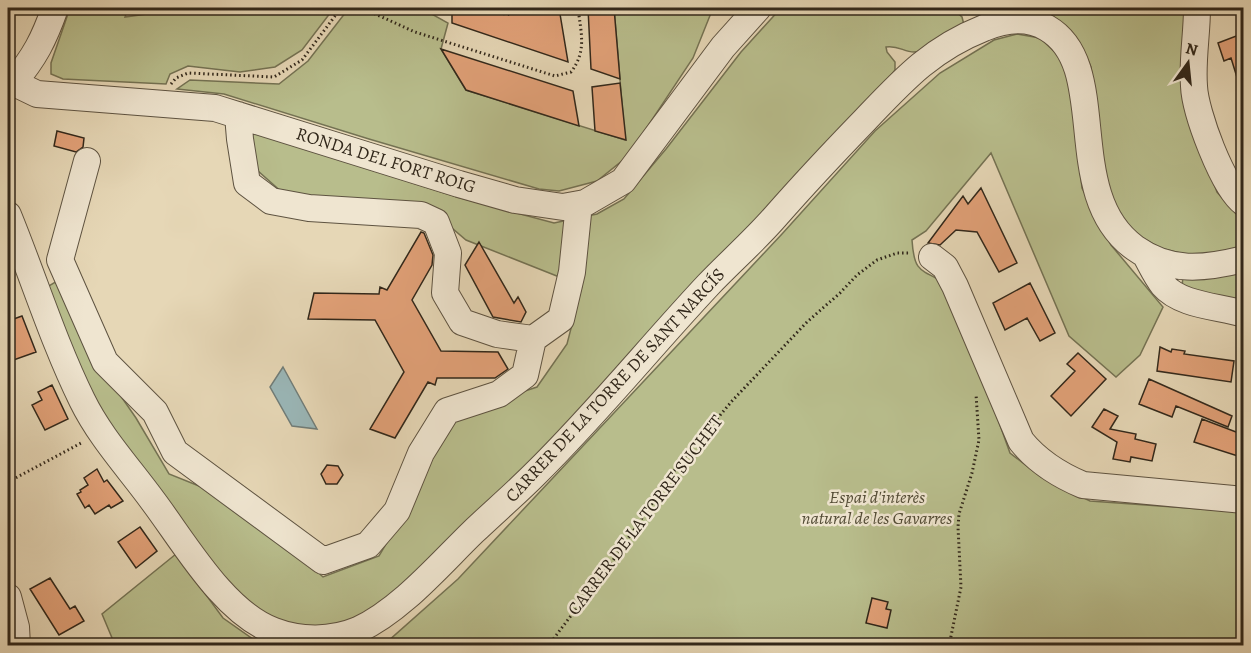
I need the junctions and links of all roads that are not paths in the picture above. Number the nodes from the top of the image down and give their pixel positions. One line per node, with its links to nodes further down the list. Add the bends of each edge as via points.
1 (55, 8): 4 (street, RONDA DEL FORT ROIG, via 43,41 29,64)
2 (758, 8): 8 (street, RONDA DEL FORT ROIG, via 723,47 623,181)
3 (1197, 8): 7 (street, via 1195,98 1223,177)
4 (10, 81): 5 (street, RONDA DEL FORT ROIG, via 37,94 214,108)
5 (238, 115): 8 (street, RONDA DEL FORT ROIG, via 515,200 563,207); 14 (street, via 247,183 271,201 309,208 421,215 436,222 448,253 445,293 462,322)
6 (87, 161): 14 (street, via 60,260 105,362 154,412 175,452 323,561 368,545 397,511 421,453 447,411 499,394 525,375)
7 (1244, 203)
8 (579, 204): 14 (street, via 572,272 561,319)
9 (8, 215): 10 (street, CARRER DE LA TORRE DE SANT NARCÍS, via 79,394 101,432 230,600 248,617 271,630 317,638 337,637 358,629 410,593 537,472 901,81 933,54 959,39 1014,19 1042,25 1069,48 1078,68 1099,198 1108,220 1125,241)
10 (1146, 256): 12 (street, CARRER DE LA TORRE DE SANT NARCÍS, via 1201,269); 13 (street, via 1175,295)
11 (932, 257): 15 (street, via 945,267 955,286 1021,441 1038,459 1068,479 1093,486)
12 (1244, 259)
13 (1244, 314)
14 (533, 339)
15 (1244, 500)
16 (8, 597): 17 (street)
17 (17, 645)

